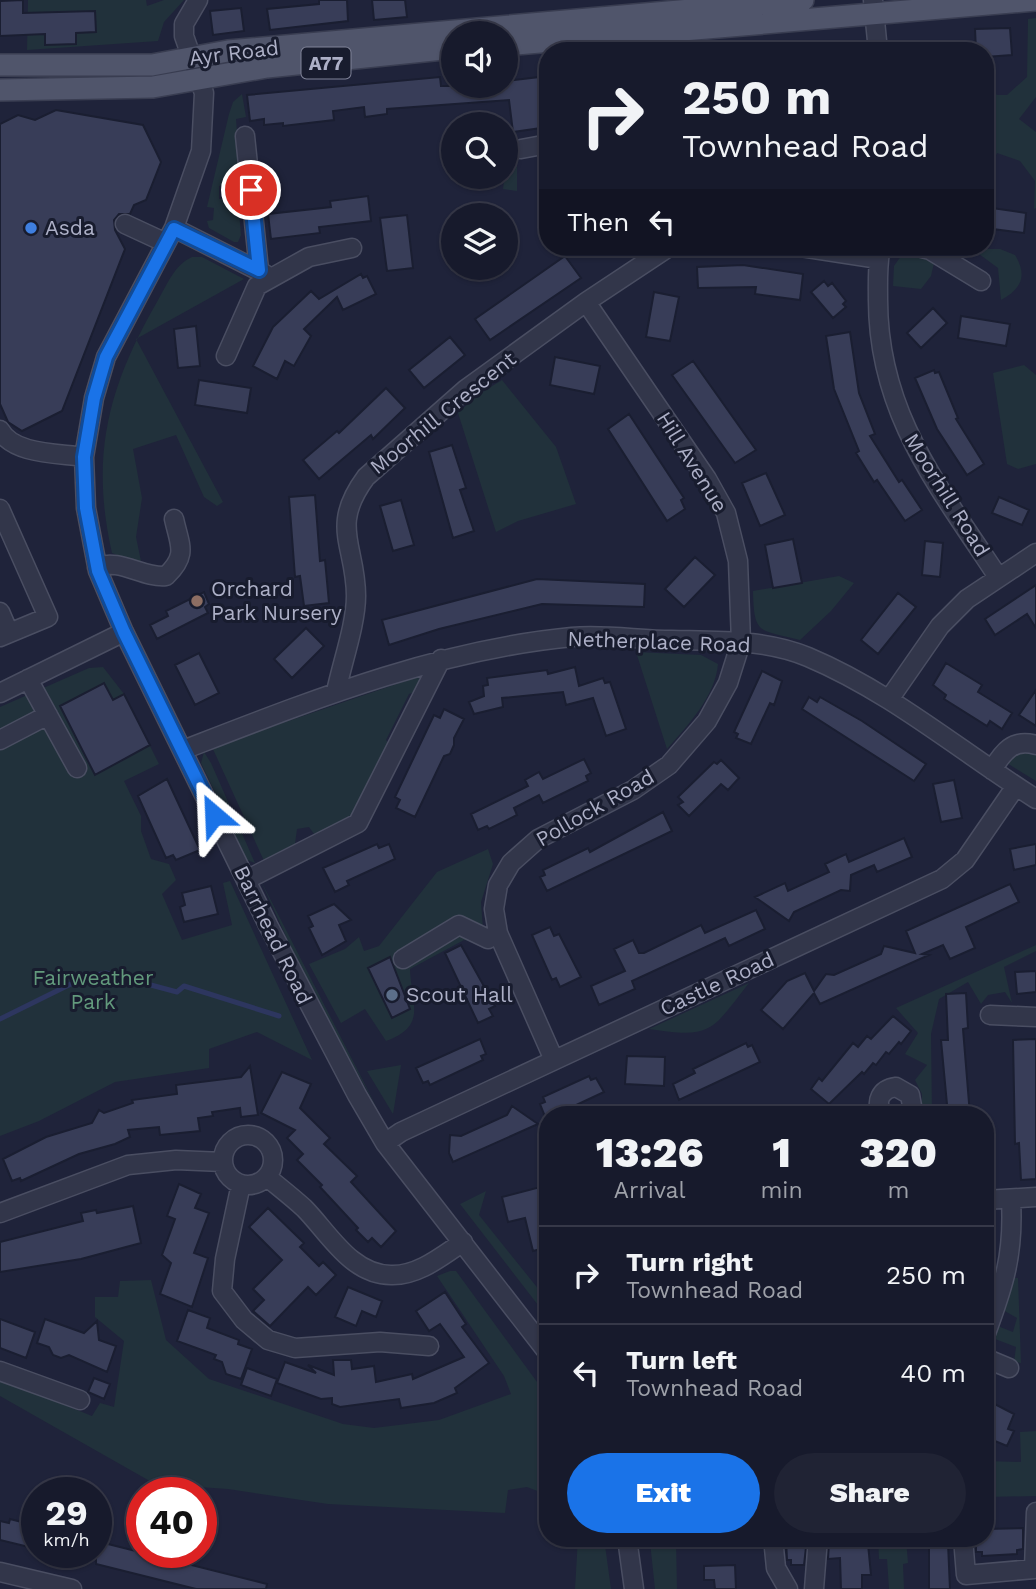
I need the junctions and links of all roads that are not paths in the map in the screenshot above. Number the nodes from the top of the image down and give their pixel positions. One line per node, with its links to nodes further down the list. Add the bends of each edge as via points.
1 (198, 0): 9 (street, Barrhead Road, via 184,24)
2 (803, 0): 5 (main road, Ayr Road / A77)
3 (1036, 0): 4 (main road, Ayr Road / A77)
4 (874, 6): 5 (main road, Ayr Road / A77); 6 (street)
5 (599, 36): 7 (main road, Ayr Road / A77); 9 (main road, Ayr Road / A77, via 228,51)
6 (877, 42)
7 (518, 44)
8 (441, 49): 11 (main road, Ayr Road / A77, via 267,67)
9 (191, 58): 10 (main road, Ayr Road / A77, via 152,65); 11 (street, Barrhead Road)
10 (0, 65)
11 (200, 79): 12 (main road, Ayr Road / A77, via 153,87); 17 (street, Barrhead Road, via 205,107 201,151)
12 (0, 90)
13 (245, 136): 22 (street)
14 (539, 146): 15 (street)
15 (521, 149)
16 (125, 224): 17 (street)
17 (170, 236): 22 (street); 27 (street, Barrhead Road, via 106,357)
18 (352, 248): 22 (street)
19 (655, 256): 24 (street, Moorhill Crescent)
20 (880, 256): 32 (street, Moorhill Road, via 878,319 898,413 917,453)
21 (940, 256): 23 (street)
22 (265, 273): 25 (street)
23 (981, 281)
24 (586, 302): 36 (street, Hill Avenue, via 726,513 738,561); 39 (street, Moorhill Crescent, via 466,389 356,490 345,516 356,596)
25 (226, 356)
26 (0, 430): 27 (street, via 24,447)
27 (84, 457): 31 (street, Barrhead Road, via 86,508)
28 (0, 509): 35 (street, via 48,617)
29 (174, 519): 31 (street, via 182,552 180,562 166,576 154,577 109,563)
30 (1036, 553): 32 (street)
31 (97, 567): 34 (street, Barrhead Road)
32 (998, 577): 41 (street, via 940,626)
33 (0, 612): 35 (street)
34 (124, 632): 38 (street); 45 (street, Barrhead Road)
35 (5, 635)
36 (741, 642): 37 (street, Netherplace Road, via 575,637); 41 (street, Netherplace Road, via 806,655); 51 (street, Pollock Road, via 728,683 707,721 669,765 633,790 538,839 510,863 498,885 494,909)
37 (441, 659): 39 (street, Netherplace Road); 50 (street, via 358,822)
38 (29, 679): 40 (street); 42 (street)
39 (336, 692): 45 (street, Netherplace Road)
40 (0, 693)
41 (890, 698): 47 (street, Netherplace Road)
42 (48, 715): 43 (street); 46 (street)
43 (0, 740)
44 (1036, 745): 47 (street, via 1020,742 1005,749)
45 (183, 750): 50 (street, Barrhead Road)
46 (77, 768)
47 (992, 769): 48 (street, Netherplace Road)
48 (1016, 786): 49 (street, Netherplace Road); 55 (street, Castle Road, via 965,860 942,879)
49 (1036, 799)
50 (246, 880): 58 (street, Barrhead Road, via 321,1032)
51 (498, 933): 52 (street, via 488,939 459,925); 55 (street, Pollock Road)
52 (403, 959)
53 (990, 1015): 54 (street)
54 (1036, 1017)
55 (554, 1060): 58 (street, Castle Road)
56 (879, 1106): 57 (street, via 886,1089 896,1087 910,1095)
57 (912, 1106)
58 (385, 1143): 66 (street, Barrhead Road)
59 (223, 1162): 60 (street, via 232,1140 256,1136 272,1154); 61 (street, via 228,1175); 65 (street, via 128,1165)
60 (267, 1177): 61 (street, via 254,1185); 66 (street, via 304,1208 335,1245 362,1265 390,1276 424,1268)
61 (241, 1184): 69 (street, via 222,1291 244,1320 268,1340 295,1348 380,1342)
62 (1036, 1197): 64 (street)
63 (994, 1200): 64 (street)
64 (1011, 1200): 67 (street, via 1009,1265)
65 (0, 1213)
66 (463, 1242): 68 (street, Barrhead Road)
67 (994, 1309)
68 (539, 1341)
69 (429, 1346)
70 (994, 1362): 71 (street)
71 (1010, 1368)
72 (0, 1371): 73 (street)
73 (72, 1392)
74 (1036, 1512): 80 (street, via 1034,1569)
75 (628, 1547): 82 (street)
76 (774, 1547): 83 (street, via 776,1567)
77 (817, 1547): 84 (street)
78 (964, 1547): 80 (street, via 966,1575)
79 (0, 1572): 81 (street)
80 (1001, 1581)
81 (72, 1589)
82 (634, 1589)
83 (788, 1589)
84 (814, 1589)

